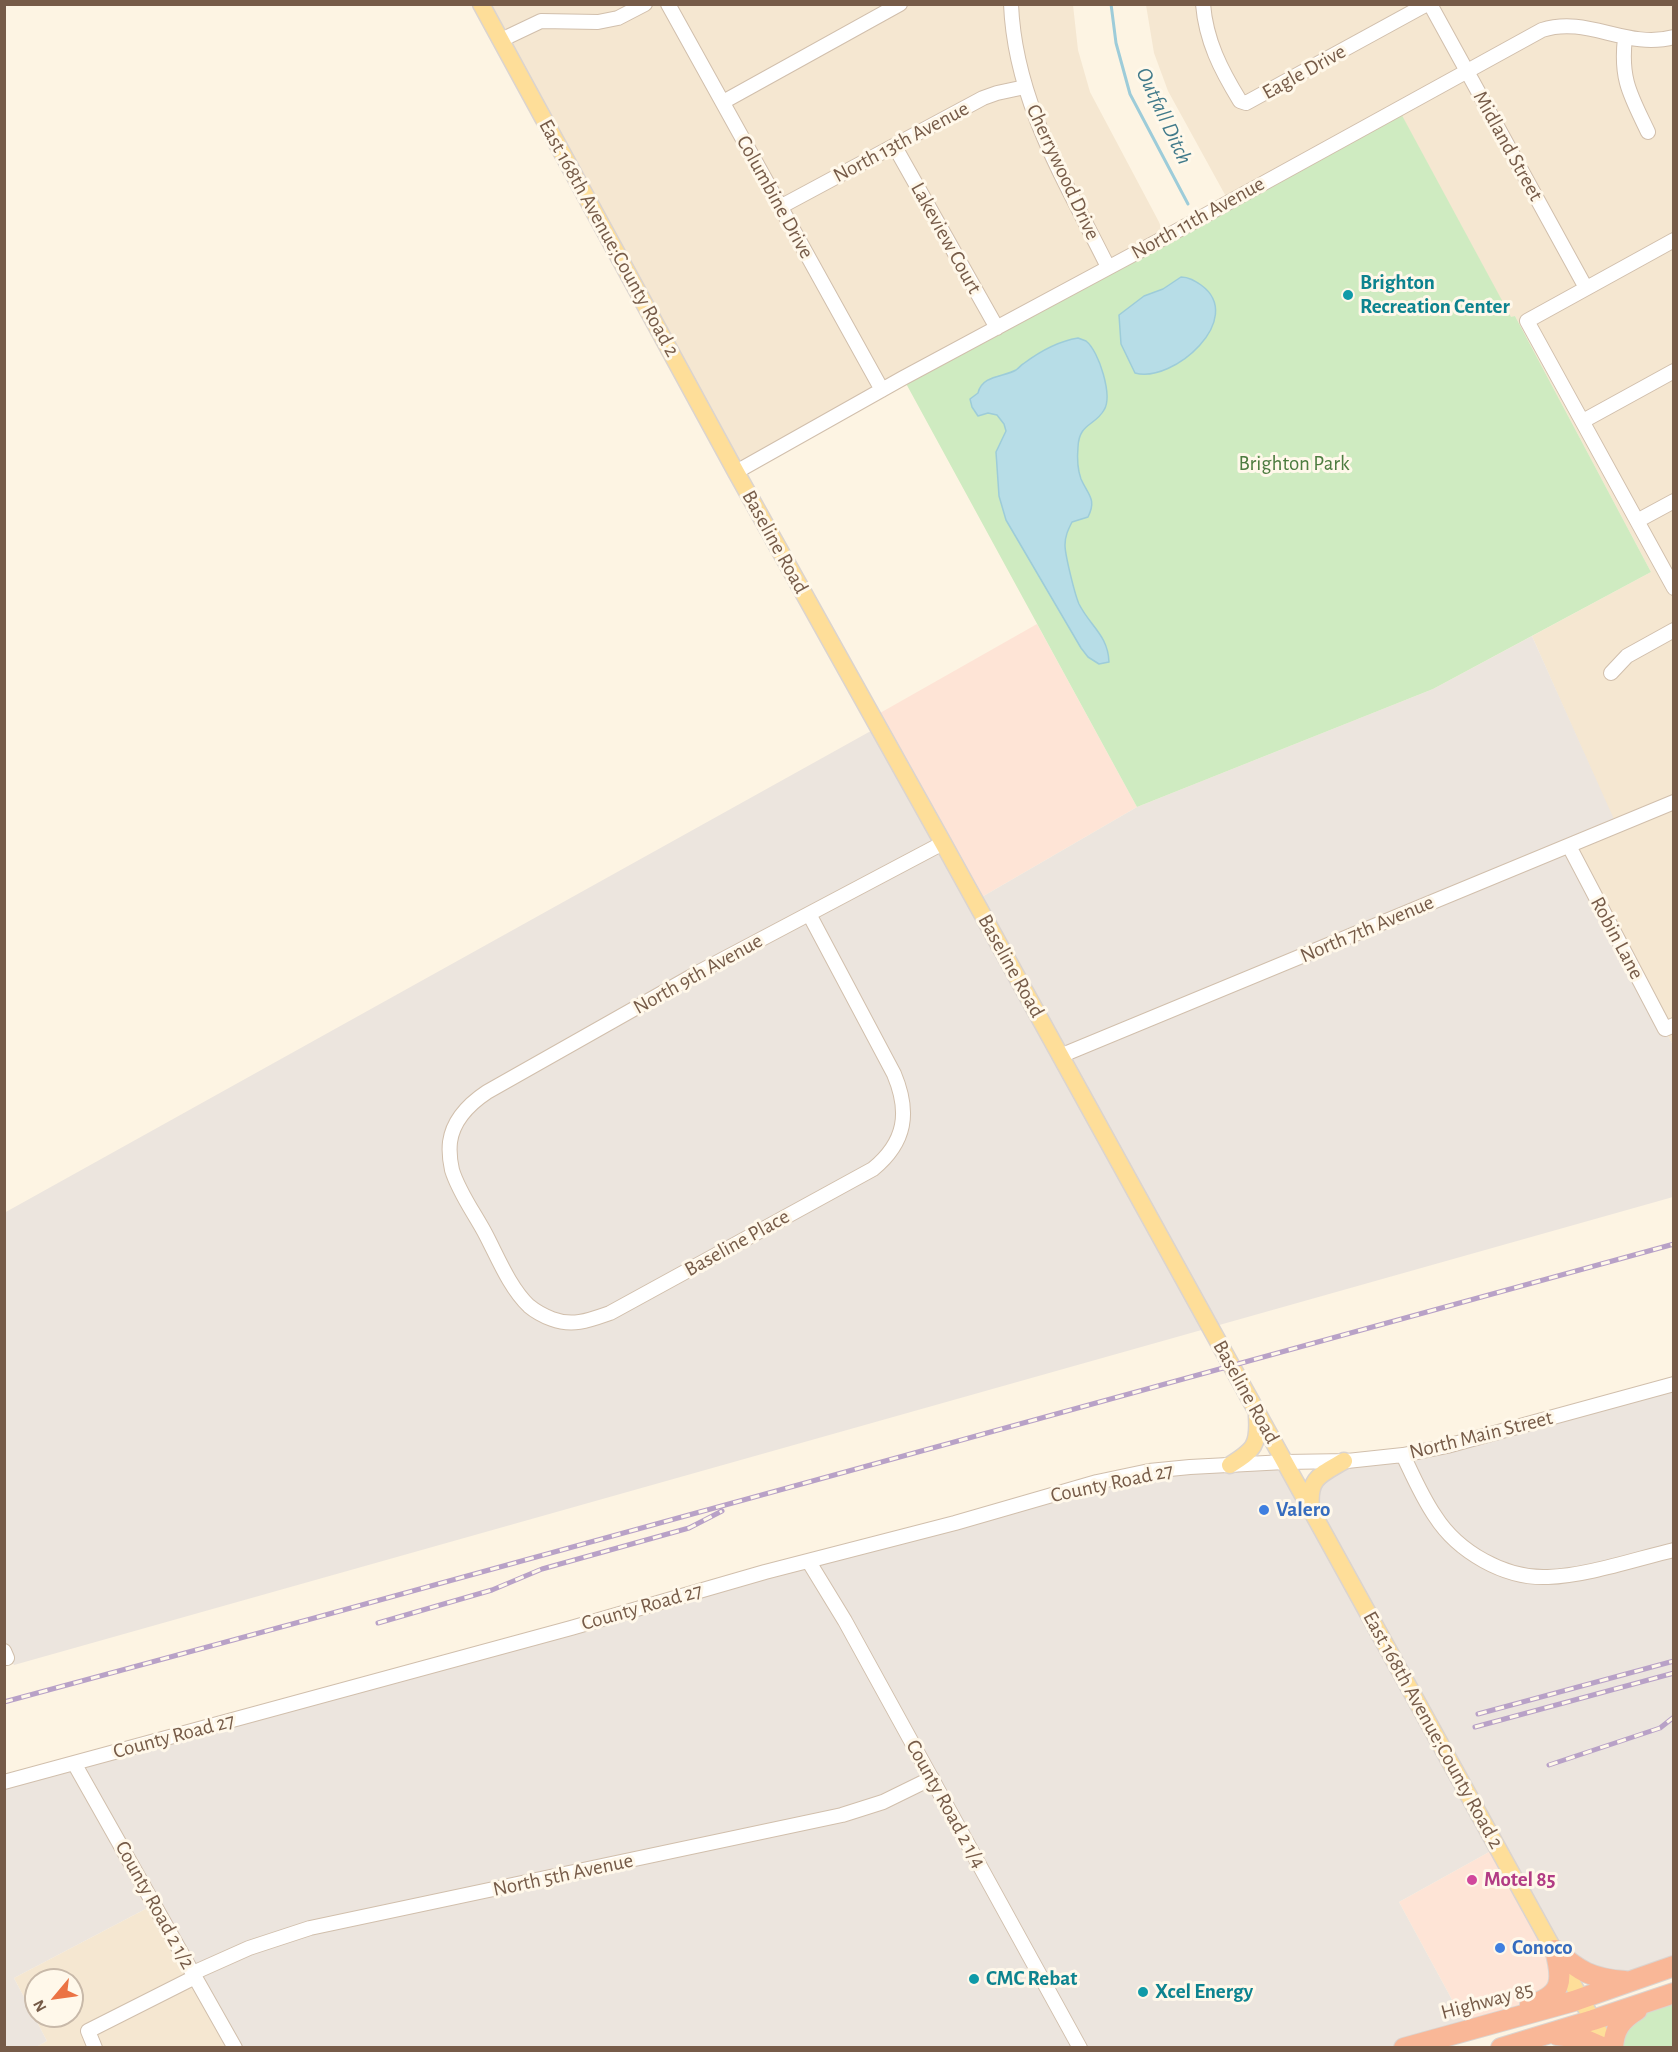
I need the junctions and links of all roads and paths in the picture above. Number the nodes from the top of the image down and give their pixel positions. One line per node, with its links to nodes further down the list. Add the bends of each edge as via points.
1 (481, 4): 10 (main road, East 168th Avenue;County Road 2)
2 (645, 4): 10 (street, via 618,18 598,22 542,21)
3 (668, 4): 13 (street, Columbine Drive)
4 (900, 4): 13 (street)
5 (1011, 4): 12 (street, Cherrywood Drive, via 1015,53)
6 (1203, 4): 7 (street, Eagle Drive, via 1213,51 1240,101 1245,103)
7 (1429, 4): 11 (street, Midland Street)
8 (1674, 37): 9 (street, North 11th Avenue, via 1655,41)
9 (1625, 38): 11 (street, North 11th Avenue, via 1574,25 1551,27); 14 (street, via 1626,82)
10 (501, 40): 24 (main road, East 168th Avenue;County Road 2)
11 (1467, 70): 18 (street, North 11th Avenue); 19 (street, Midland Street)
12 (1025, 87): 15 (street, North 13th Avenue, via 983,98); 18 (street, Cherrywood Drive, via 1037,124)
13 (723, 102): 16 (street, Columbine Drive)
14 (1648, 132)
15 (895, 147): 16 (street, North 13th Avenue); 20 (street, Lakeview Court)
16 (780, 207): 22 (street, Columbine Drive)
17 (1674, 240): 19 (street)
18 (1108, 267): 20 (street, North 11th Avenue)
19 (1586, 288): 23 (street, via 1527,321)
20 (997, 328): 22 (street, North 11th Avenue)
21 (1674, 371): 23 (street)
22 (882, 390): 24 (street, North 11th Avenue)
23 (1582, 421): 26 (street)
24 (736, 472): 31 (main road, Baseline Road)
25 (1674, 501): 26 (street)
26 (1637, 521): 27 (street)
27 (1674, 588)
28 (1674, 630): 29 (street, via 1627,656)
29 (1611, 673)
30 (1674, 802): 32 (street, North 7th Avenue)
31 (943, 843): 33 (street, North 9th Avenue); 35 (main road, Baseline Road)
32 (1569, 846): 34 (street, Robin Lane); 35 (street, North 7th Avenue)
33 (809, 914): 36 (street, North 9th Avenue, via 487,1092); 36 (street, Baseline Place, via 901,1092 901,1133 893,1149 873,1169 610,1313 584,1323 569,1323 528,1305 462,1191 450,1156 450,1141)
34 (1669, 1027)
35 (1060, 1056): 38 (main road, Baseline Road)
36 (460, 1116)
37 (1674, 1384): 39 (street, North Main Street)
38 (1257, 1412): 41 (main road, Baseline Road); 42 (main road, via 1257,1441 1250,1452)
39 (1403, 1455): 40 (street, North Main Street); 44 (street, via 1425,1500 1449,1535 1496,1566 1546,1578)
40 (1344, 1461): 41 (street, North Main Street); 43 (main road, via 1321,1475 1313,1485 1309,1492)
41 (1285, 1462): 42 (street, County Road 27); 43 (main road, East 168th Avenue;County Road 2)
42 (1230, 1465): 45 (street, County Road 27, via 1149,1471 1098,1482)
43 (1311, 1509): 49 (main road, East 168th Avenue;County Road 2)
44 (1674, 1550)
45 (809, 1562): 46 (street, County Road 27); 47 (street, County Road 2 1/4)
46 (74, 1763): 48 (street, County Road 27); 51 (street, County Road 2 1/2)
47 (932, 1778): 51 (street, North 5th Avenue, via 883,1802 832,1818 310,1928 249,1948); 61 (street, County Road 2 1/4)
48 (4, 1782)
49 (1555, 1950): 52 (highway, via 1591,1976); 54 (main road, East 168th Avenue;County Road 2); 57 (highway, via 1559,1977 1551,1996)
50 (1674, 1966): 52 (highway, Highway 85)
51 (193, 1976): 59 (street, North 5th Avenue, via 88,2031); 60 (street, County Road 2 1/2)
52 (1634, 1981): 54 (highway, Highway 85)
53 (1674, 1993): 55 (highway)
54 (1582, 1999): 56 (main road, East 168th Avenue;County Road 2); 57 (highway, Highway 85)
55 (1655, 2000): 56 (highway); 66 (highway, via 1619,2024)
56 (1593, 2020): 58 (highway); 65 (main road, East 168th Avenue;County Road 2)
57 (1497, 2021): 62 (highway, Highway 85)
58 (1548, 2034): 63 (highway); 64 (highway, via 1581,2038)
59 (95, 2048)
60 (235, 2048)
61 (1080, 2048)
62 (1404, 2048)
63 (1501, 2048)
64 (1604, 2048)
65 (1608, 2048)
66 (1613, 2048)

